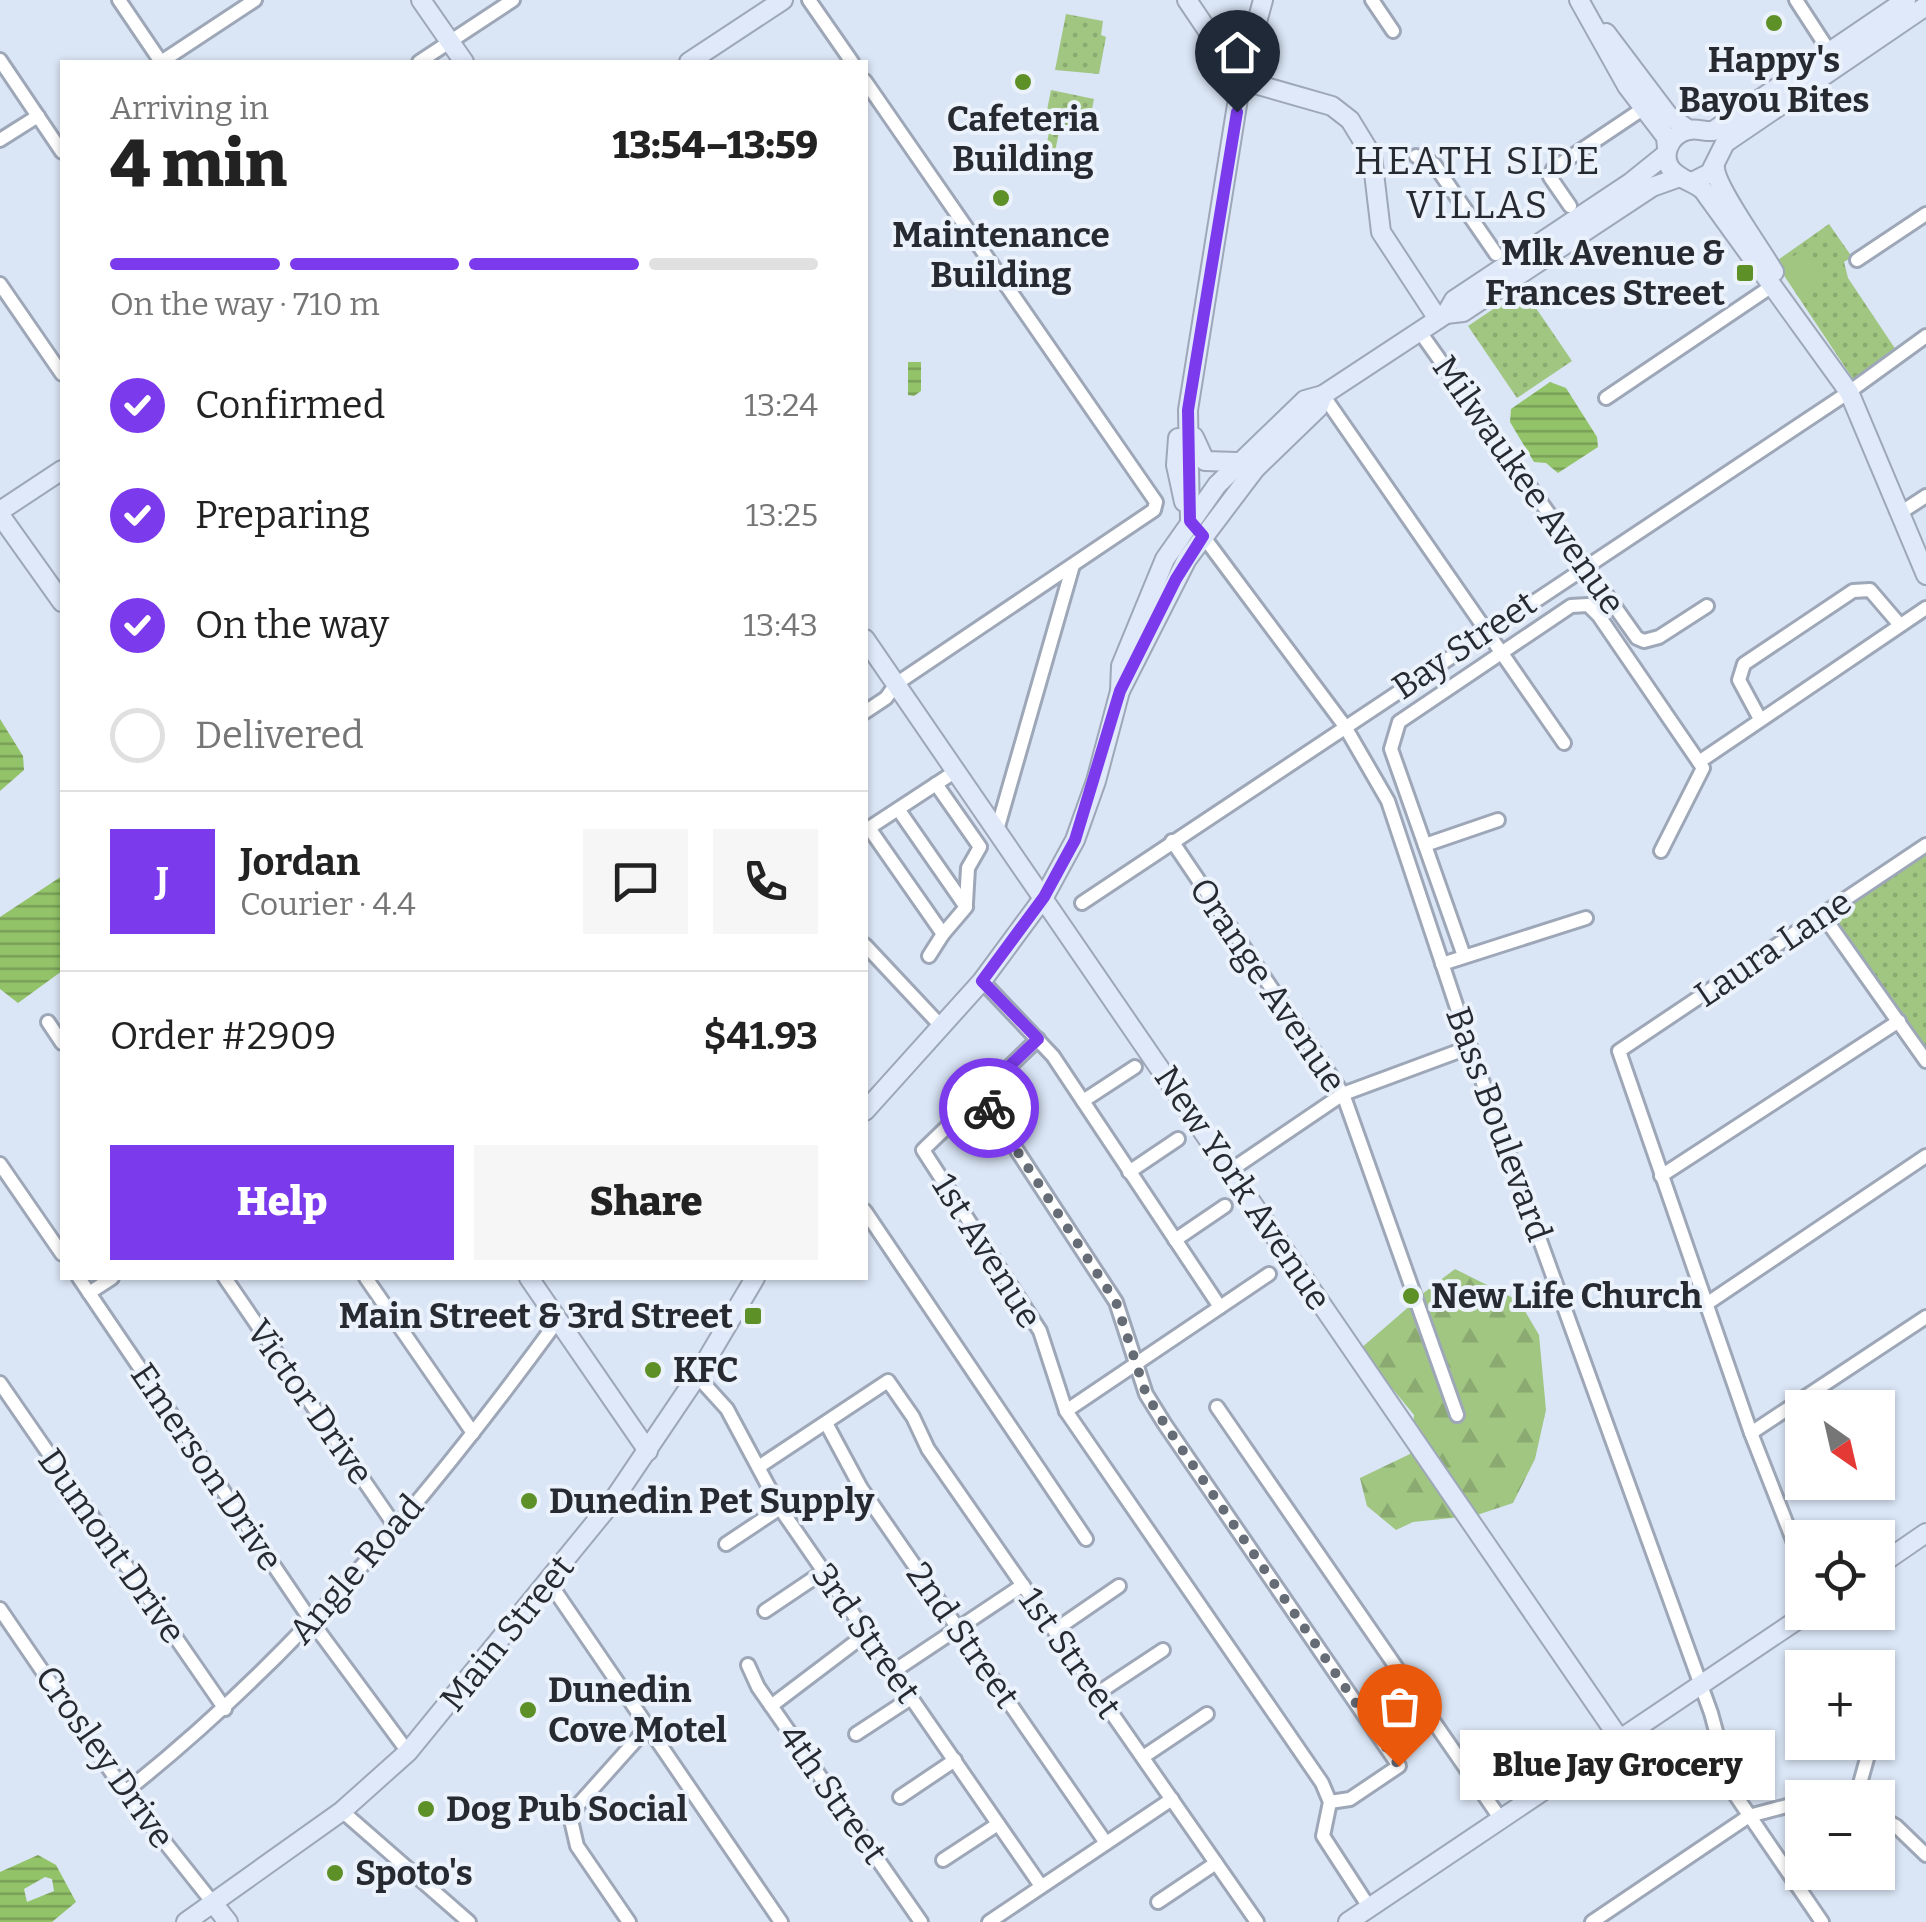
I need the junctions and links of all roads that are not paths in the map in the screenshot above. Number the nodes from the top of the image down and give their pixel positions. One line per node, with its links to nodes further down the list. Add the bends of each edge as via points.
1 (118, 0): 19 (street)
2 (255, 0): 20 (street)
3 (422, 0): 16 (street)
4 (513, 0): 16 (street)
5 (783, 0): 23 (street)
6 (809, 0): 24 (street)
7 (1188, 0): 25 (street)
8 (1263, 0): 25 (street)
9 (1372, 0): 15 (street)
10 (1579, 0): 14 (street)
11 (1796, 0): 17 (street)
12 (1906, 0): 17 (street)
13 (1926, 6): 17 (street)
14 (1597, 27): 27 (street); 29 (street, via 1622,50 1668,115)
15 (1393, 31)
16 (450, 42): 21 (street); 22 (street)
17 (1834, 59): 29 (street); 34 (street, via 1725,143)
18 (0, 60): 28 (street)
19 (160, 60)
20 (164, 60)
21 (422, 60)
22 (463, 60)
23 (692, 60)
24 (851, 60)
25 (1242, 80): 42 (street, Milwaukee Avenue, via 1332,106 1350,120 1372,156 1381,232); 49 (street)
26 (868, 85): 57 (street, via 1156,502 1154,510)
27 (1644, 108): 32 (street, via 1666,136); 36 (street, via 1553,169 1550,177)
28 (38, 116): 30 (street); 31 (street)
29 (1698, 131): 32 (street); 34 (street)
30 (0, 140)
31 (60, 149)
32 (1667, 152): 35 (street, via 1668,166); 42 (street, via 1454,300)
33 (1416, 156): 38 (street, via 1434,164)
34 (1716, 161): 35 (street); 41 (street, via 1720,190 1744,219)
35 (1686, 180): 41 (street, via 1703,190); 42 (street, via 1640,194 1463,312)
36 (1570, 206)
37 (1926, 214): 39 (street)
38 (1496, 254)
39 (1857, 260)
40 (0, 284): 45 (street)
41 (1778, 291): 46 (street); 48 (street)
42 (1442, 317): 43 (street)
43 (1420, 332): 47 (street); 58 (street, Milwaukee Avenue)
44 (1926, 336): 46 (street, Bay Street)
45 (60, 371)
46 (1849, 392): 54 (street); 58 (street, Bay Street)
47 (1323, 395): 50 (street, via 1286,414); 56 (street); 64 (street)
48 (1606, 398)
49 (1188, 410): 50 (street, via 1205,461); 55 (street)
50 (1237, 462): 55 (street)
51 (60, 471): 53 (street)
52 (1926, 496): 54 (street)
53 (0, 513): 60 (street)
54 (1900, 513): 59 (street)
55 (1190, 521): 56 (street, Bass Boulevard); 68 (street, via 1130,637)
56 (1203, 536): 68 (street); 71 (street, Bass Boulevard)
57 (1073, 565): 67 (street); 80 (street)
58 (1583, 565): 61 (street, Milwaukee Avenue, via 1644,641); 64 (street, Bay Street)
59 (1926, 576)
60 (60, 599)
61 (1707, 606)
62 (1926, 608): 63 (street)
63 (1900, 624): 70 (street); 70 (street, via 1870,590 1852,591 1744,664 1739,680)
64 (1486, 630): 66 (street); 71 (street, Bay Street)
65 (868, 644): 67 (street, New York Avenue)
66 (1503, 652): 72 (street); 73 (street, via 1571,606 1588,605); 82 (street, via 1398,722 1391,738)
67 (896, 684): 69 (street); 74 (street, New York Avenue)
68 (1120, 691): 85 (street, via 1083,818)
69 (868, 710)
70 (1760, 719): 73 (street)
71 (1344, 725): 81 (street, Bay Street); 94 (street, Bass Boulevard, via 1388,801)
72 (1564, 743)
73 (1701, 765): 84 (street)
74 (956, 770): 75 (street); 80 (street, New York Avenue)
75 (936, 784): 76 (street); 87 (street, via 980,847 964,883)
76 (898, 808): 78 (street); 87 (street)
77 (1498, 820): 82 (street)
78 (868, 824)
79 (868, 826): 90 (street)
80 (997, 830): 85 (street, New York Avenue)
81 (1172, 841): 86 (street, Bay Street); 105 (street, Orange Avenue)
82 (1424, 844): 93 (street)
83 (1926, 844): 88 (street, Laura Lane)
84 (1661, 851)
85 (1044, 897): 95 (street); 111 (street, New York Avenue)
86 (1082, 904)
87 (966, 907): 90 (street)
88 (1822, 914): 96 (street); 113 (street, Laura Lane, via 1619,1051)
89 (1586, 918): 93 (street)
90 (943, 934): 92 (street)
91 (868, 948): 98 (street)
92 (929, 956)
93 (1464, 956): 94 (street)
94 (1442, 964): 101 (street, Bass Boulevard)
95 (982, 981): 98 (street); 99 (street)
96 (1899, 1021): 102 (street); 113 (street)
97 (48, 1022): 100 (street)
98 (940, 1024): 107 (street)
99 (1038, 1039): 104 (street, 1st Avenue); 106 (street)
100 (60, 1040)
101 (1470, 1047): 105 (street); 162 (street, Bass Boulevard)
102 (1926, 1061)
103 (1135, 1067): 106 (street)
104 (980, 1094): 130 (street, via 1116,1302); 134 (street, 1st Avenue, via 923,1150 1040,1331)
105 (1343, 1094): 111 (street); 135 (street, Orange Avenue)
106 (1083, 1101): 112 (street)
107 (868, 1108)
108 (1178, 1139): 112 (street)
109 (1926, 1156): 126 (street)
110 (0, 1164): 117 (street)
111 (1231, 1170): 170 (street, New York Avenue)
112 (1129, 1172): 116 (street)
113 (1660, 1176): 126 (street)
114 (1225, 1206): 116 (street)
115 (868, 1215): 145 (street)
116 (1175, 1240): 127 (street)
117 (60, 1251)
118 (1270, 1274): 127 (street)
119 (80, 1280): 125 (street, Emerson Drive)
120 (109, 1280): 125 (street)
121 (225, 1280): 143 (street, Victor Drive)
122 (367, 1280): 137 (street)
123 (530, 1280): 129 (street)
124 (754, 1280): 131 (street, Main Street)
125 (89, 1293): 154 (street, Emerson Drive)
126 (1705, 1305): 138 (street)
127 (1220, 1307): 130 (street)
128 (1926, 1317): 138 (street)
129 (558, 1320): 137 (street, Angle Road); 139 (street)
130 (1136, 1362): 134 (street); 177 (street, via 1164,1423 1399,1766 1350,1799)
131 (697, 1376): 139 (street, Main Street); 140 (street, 3rd Street, via 727,1410)
132 (0, 1383): 166 (street, Dumont Drive)
133 (1217, 1407): 181 (street)
134 (1066, 1411): 177 (street)
135 (1457, 1414)
136 (826, 1423): 140 (street); 150 (street, 1st Street, via 888,1382); 155 (street, 2nd Street)
137 (474, 1434): 143 (street, Angle Road)
138 (1751, 1434): 142 (street)
139 (648, 1451): 149 (street, Main Street)
140 (760, 1466): 141 (street, 3rd Street)
141 (780, 1508): 146 (street); 148 (street, 3rd Street)
142 (1785, 1520)
143 (395, 1526): 154 (street, Angle Road)
144 (1926, 1534): 147 (street)
145 (1086, 1538)
146 (726, 1544)
147 (1895, 1555)
148 (824, 1572): 153 (street); 158 (street, 3rd Street)
149 (549, 1582): 168 (street); 171 (street, Main Street)
150 (1023, 1584): 155 (street); 157 (street, 1st Street)
151 (1120, 1586): 157 (street)
152 (0, 1608): 174 (street, Crosley Drive)
153 (766, 1610)
154 (312, 1622): 166 (street, Angle Road); 171 (street, Emerson Drive)
155 (957, 1628): 161 (street); 184 (street, 2nd Street)
156 (1785, 1628): 162 (street)
157 (1055, 1630): 163 (street, 1st Street)
158 (866, 1634): 161 (street, 3rd Street); 165 (street)
159 (1163, 1650): 163 (street)
160 (748, 1665): 165 (street, 4th Street)
161 (894, 1671): 164 (street, 3rd Street)
162 (1700, 1686): 170 (street); 180 (street, Bass Boulevard, via 1724,1772)
163 (1098, 1693): 172 (street, 1st Street)
164 (911, 1698): 169 (street); 173 (street, 3rd Street)
165 (771, 1706): 197 (street, 4th Street)
166 (224, 1709): 174 (street, Angle Road)
167 (1206, 1714): 172 (street)
168 (646, 1728): 192 (street); 196 (street, via 570,1820 577,1846)
169 (856, 1734)
170 (1619, 1738): 181 (street)
171 (408, 1752): 179 (street, Main Street)
172 (1143, 1758): 176 (street, 1st Street)
173 (955, 1760): 175 (street); 182 (street, 3rd Street)
174 (125, 1792): 190 (street, Crosley Drive)
175 (900, 1797)
176 (1172, 1799): 184 (street); 187 (street, 1st Street)
177 (1330, 1802): 191 (street, via 1323,1836)
178 (1785, 1806): 180 (street)
179 (342, 1810): 190 (street, Main Street); 195 (street)
180 (1749, 1816): 201 (street); 202 (street, Bass Boulevard)
181 (1500, 1818): 191 (street)
182 (998, 1824): 186 (street); 188 (street, 3rd Street)
183 (1895, 1829): 185 (street)
184 (1106, 1843): 188 (street)
185 (1926, 1854)
186 (943, 1860)
187 (1216, 1862): 189 (street); 199 (street, 1st Street)
188 (1042, 1886): 198 (street)
189 (1158, 1902)
190 (214, 1903): 193 (street, Main Street); 194 (street)
191 (1369, 1907): 200 (street)
192 (777, 1921)
193 (186, 1922)
194 (228, 1922)
195 (469, 1922)
196 (630, 1922)
197 (922, 1922)
198 (989, 1922)
199 (1257, 1922)
200 (1348, 1922)
201 (1592, 1922)
202 (1822, 1922)

